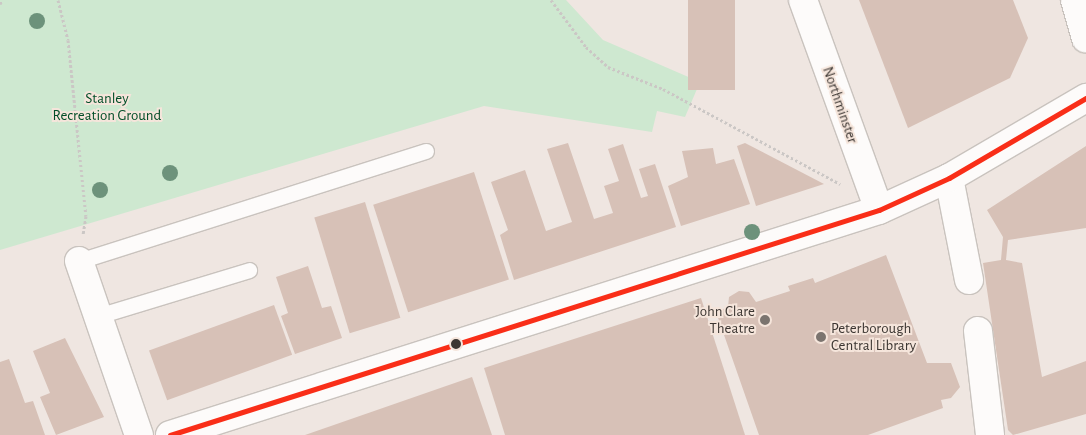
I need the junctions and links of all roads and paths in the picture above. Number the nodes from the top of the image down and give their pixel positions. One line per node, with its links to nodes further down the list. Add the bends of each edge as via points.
1 (2, 0): 6 (path)
2 (58, 0): 13 (path, via 68,40 86,216)
3 (551, 0): 11 (path, via 586,47 608,67 663,89)
4 (803, 0): 12 (street, Northminster)
5 (1075, 0): 7 (street)
6 (0, 4)
7 (1086, 38)
8 (1086, 98): 10 (street)
9 (426, 151): 13 (lane)
10 (949, 178): 12 (street); 15 (street)
11 (840, 184)
12 (879, 210): 19 (street)
13 (79, 260): 16 (street)
14 (249, 270): 16 (lane)
15 (969, 280)
16 (98, 316): 18 (street)
17 (978, 331): 20 (street)
18 (139, 435)
19 (170, 435)
20 (990, 435)

